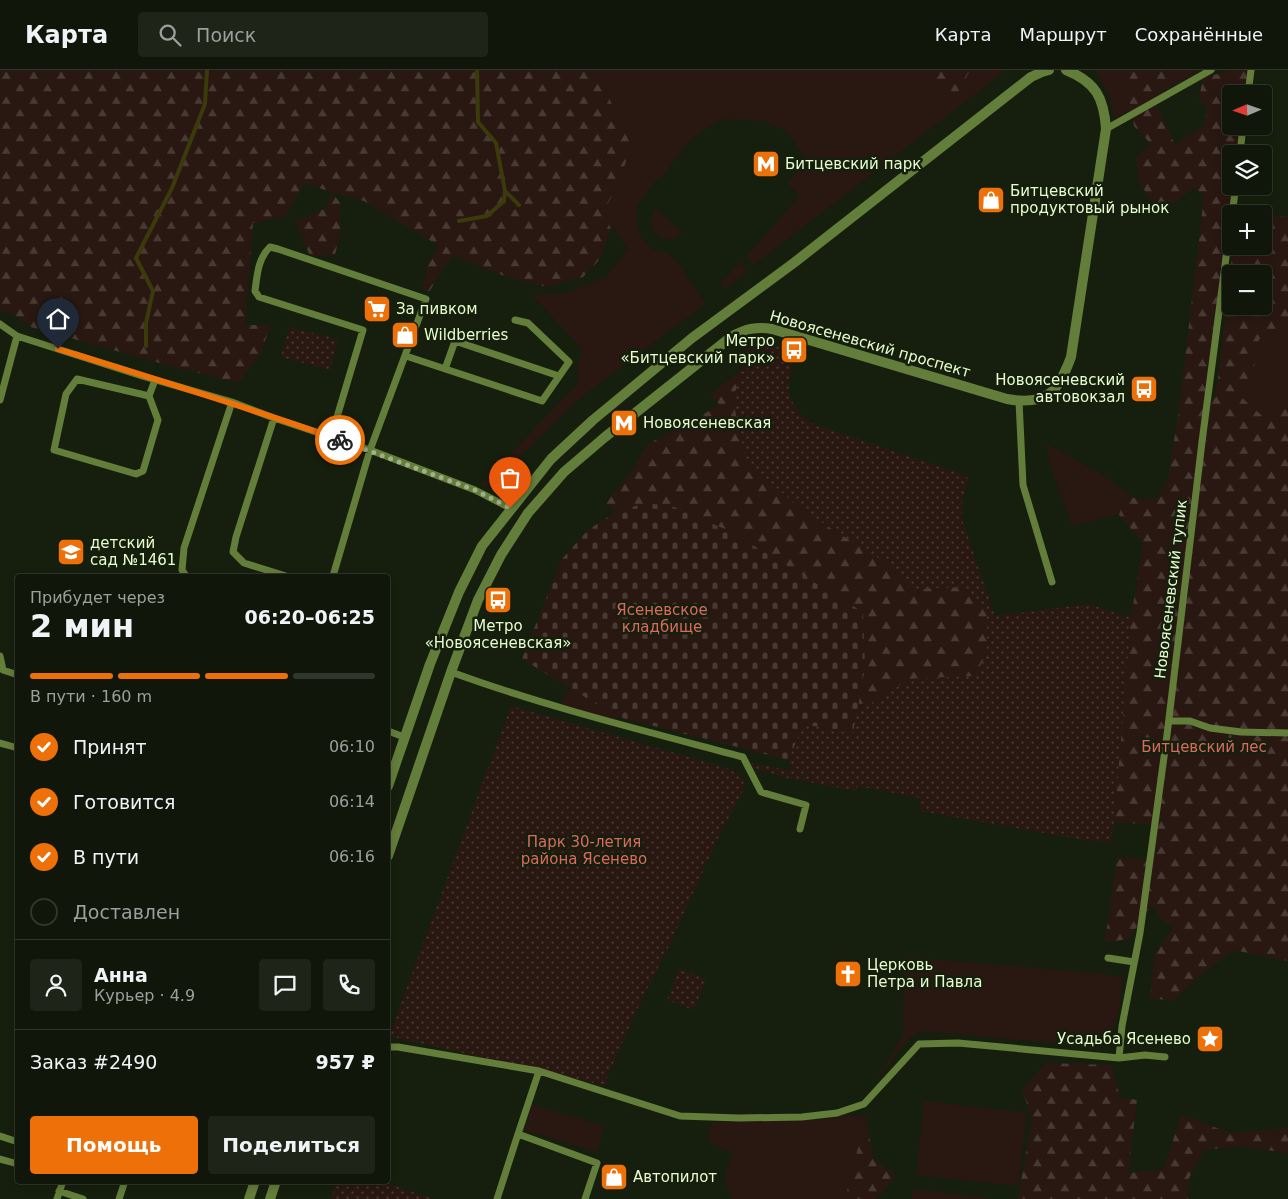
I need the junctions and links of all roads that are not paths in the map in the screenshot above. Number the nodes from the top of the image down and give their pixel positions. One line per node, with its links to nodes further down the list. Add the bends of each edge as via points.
1 (1049, 70): 22 (street, via 1031,78 692,338 550,459)
2 (1066, 70): 6 (street, Новоясеневский проспект, via 1080,75 1092,85 1100,98)
3 (1211, 70): 6 (lane)
4 (1251, 70): 5 (lane)
5 (1249, 85)
6 (1106, 129): 17 (street, Новоясеневский проспект, via 1071,357 1055,390 1028,402)
7 (1226, 255): 30 (lane, Новоясеневский тупик)
8 (515, 320): 13 (lane, via 528,323 569,362)
9 (0, 324): 10 (lane)
10 (17, 336): 14 (lane); 16 (lane)
11 (406, 356): 12 (lane); 20 (lane, via 426,299 278,249 270,248 264,252 258,268 255,291 258,297 363,330); 21 (lane)
12 (445, 369): 13 (lane, via 542,401); 13 (lane, via 455,341)
13 (559, 376)
14 (155, 380): 15 (lane); 18 (lane)
15 (149, 396): 15 (lane, via 77,379 66,394 54,450 136,474 143,471 158,420)
16 (0, 400)
17 (1020, 401): 26 (lane, via 1023,485); 28 (street, Новоясеневский проспект, via 1007,400 772,329 761,327 742,331 605,437 564,472 528,513 478,600)
18 (232, 402): 19 (lane); 23 (lane, via 184,548 182,570)
19 (274, 418): 20 (lane); 24 (lane, via 233,552 244,563)
20 (331, 437): 21 (lane)
21 (370, 450): 22 (lane, via 475,490); 25 (lane)
22 (510, 508): 33 (street, via 482,546 459,592)
23 (185, 574)
24 (280, 574)
25 (334, 574)
26 (1052, 582)
27 (0, 656): 29 (lane, via 3,670)
28 (451, 672): 37 (lane, via 580,714 743,757 761,792 806,805); 38 (street, Новоясеневский проспект)
29 (15, 675)
30 (1169, 721): 32 (lane, via 1190,721 1210,728 1241,732); 40 (lane, Новоясеневский тупик)
31 (390, 732): 33 (lane)
32 (1288, 734)
33 (404, 737): 36 (street)
34 (0, 743): 35 (lane)
35 (15, 747)
36 (390, 780)
37 (800, 829)
38 (390, 850)
39 (1108, 958): 40 (lane)
40 (1134, 962): 43 (lane, Новоясеневский тупик)
41 (390, 1047): 44 (lane)
42 (1165, 1057): 43 (lane)
43 (1119, 1058): 44 (lane, via 958,1043 919,1044 864,1104 837,1113 793,1117 680,1116)
44 (539, 1072): 45 (lane)
45 (518, 1134): 60 (lane); 61 (lane, via 596,1163)
46 (0, 1136): 47 (lane)
47 (15, 1141)
48 (0, 1159): 49 (lane)
49 (15, 1163)
50 (62, 1184): 54 (lane)
51 (124, 1184): 57 (lane)
52 (254, 1184): 58 (street)
53 (275, 1184): 59 (street)
54 (60, 1191): 55 (lane); 56 (lane)
55 (57, 1199)
56 (83, 1199)
57 (119, 1199)
58 (249, 1199)
59 (270, 1199)
60 (497, 1199)
61 (585, 1199)

